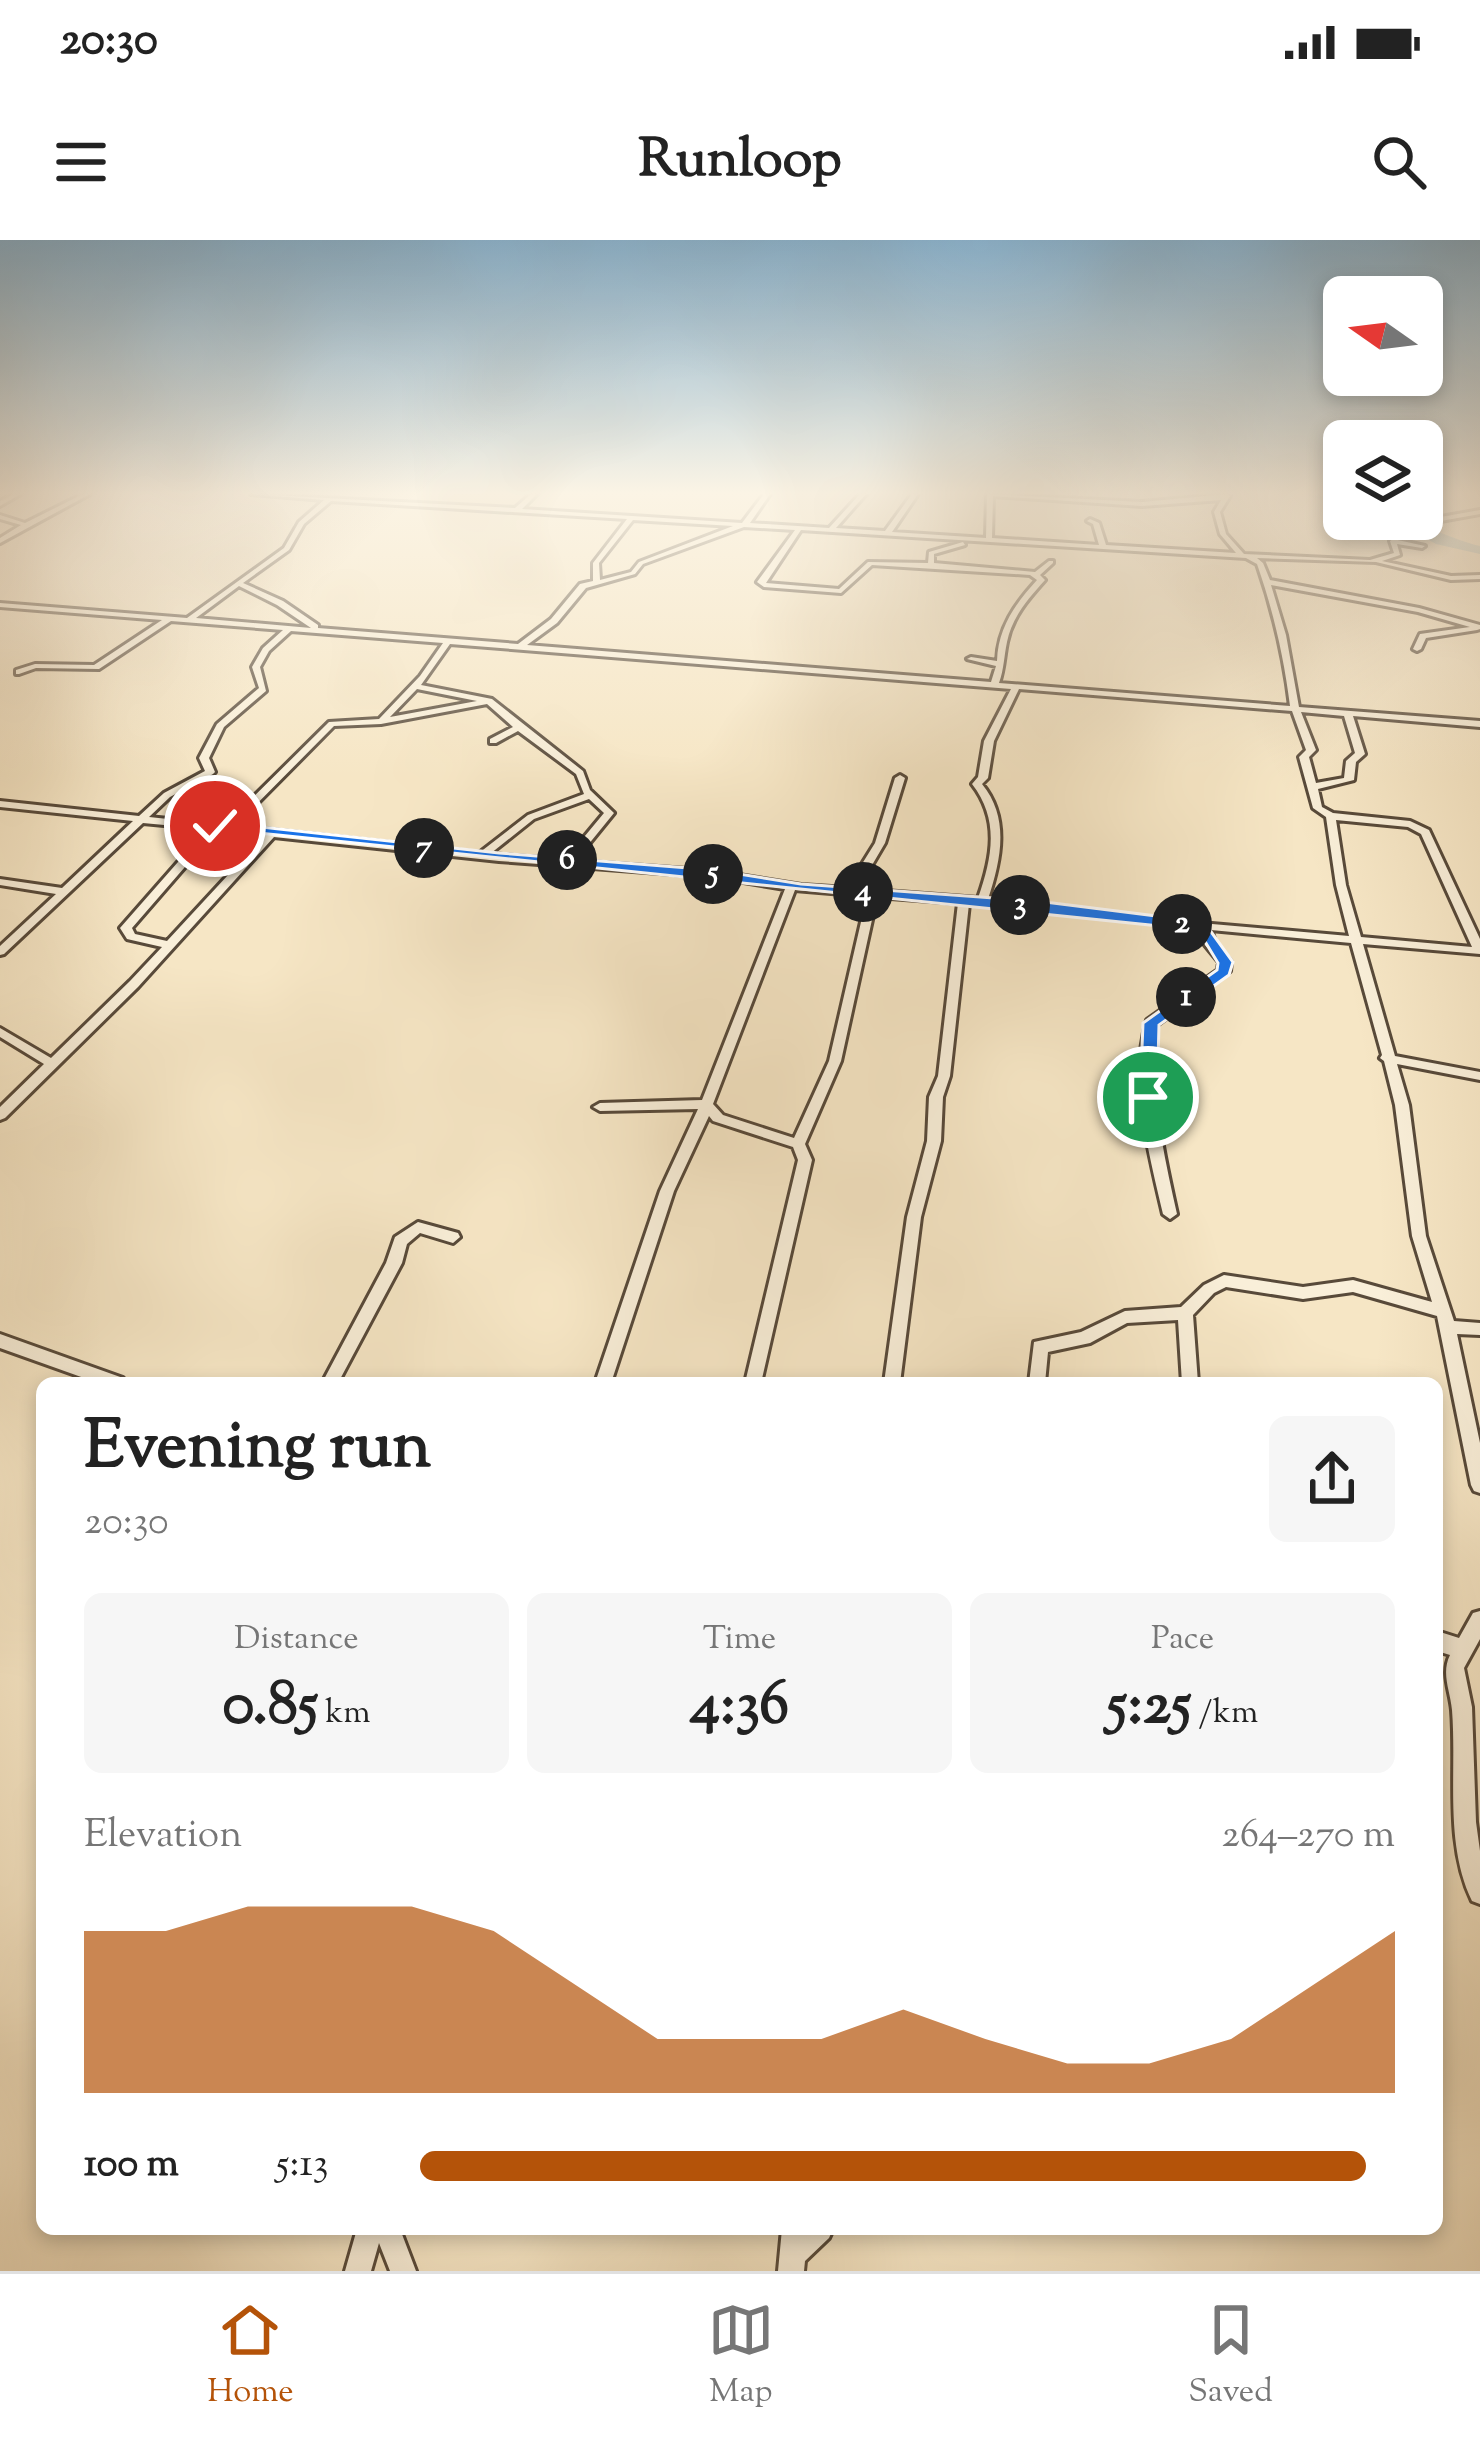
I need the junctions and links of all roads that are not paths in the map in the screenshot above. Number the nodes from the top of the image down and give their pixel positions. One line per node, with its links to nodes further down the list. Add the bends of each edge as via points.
1 (230, 589): 11 (street)
2 (248, 589): 14 (street)
3 (580, 589): 16 (street)
4 (813, 589): 5 (street)
5 (843, 589)
6 (1035, 589): 19 (street, via 1010,611)
7 (1269, 589): 25 (street)
8 (1304, 589): 12 (street)
9 (0, 605): 10 (street)
10 (168, 620): 11 (street); 20 (street, via 97,667)
11 (188, 621): 13 (street)
12 (1480, 628): 17 (street, via 1423,636)
13 (288, 630): 14 (street); 36 (street, via 256,667 263,688 220,726 204,758 210,772)
14 (323, 631): 15 (street)
15 (448, 641): 16 (street); 22 (street)
16 (519, 647): 21 (street)
17 (1417, 649)
18 (971, 659): 19 (street)
19 (1001, 664): 21 (street)
20 (19, 672)
21 (994, 685): 23 (street)
22 (416, 686): 24 (street); 27 (street)
23 (1016, 687): 25 (street); 48 (street, via 976,784 991,798 998,833)
24 (489, 701): 27 (street); 29 (street)
25 (1295, 709): 26 (street); 32 (street, via 1311,750 1304,757)
26 (1348, 714): 28 (street); 32 (street, via 1360,754 1349,780)
27 (381, 721): 38 (street, via 332,724)
28 (1480, 724)
29 (519, 727): 30 (street); 33 (street, via 580,773)
30 (493, 741)
31 (901, 778): 45 (street, via 880,843)
32 (1312, 787): 35 (street, via 1318,808)
33 (590, 795): 40 (street, via 531,817); 41 (street, via 609,814)
34 (0, 804): 36 (street)
35 (1331, 817): 50 (street); 50 (street, via 1425,832 1480,951)
36 (142, 819): 37 (street); 44 (street)
37 (215, 826): 38 (street); 51 (street, via 127,928 130,938)
38 (230, 826): 39 (street)
39 (273, 832): 40 (street); 51 (street)
40 (482, 855): 41 (street)
41 (570, 860): 43 (street)
42 (0, 882): 44 (street)
43 (790, 887): 45 (street); 57 (street)
44 (65, 892): 52 (street)
45 (851, 892): 46 (street)
46 (873, 893): 47 (street); 60 (street, via 835,1061)
47 (964, 901): 48 (street); 71 (street, via 944,1076)
48 (982, 902): 49 (street)
49 (1204, 926): 50 (street); 61 (street, via 1224,971 1151,1023 1147,1047)
50 (1359, 940): 54 (street)
51 (170, 945): 55 (street)
52 (0, 952)
53 (0, 1032): 55 (street)
54 (1386, 1058): 56 (street); 64 (street, via 1407,1132 1419,1236)
55 (52, 1063): 59 (street)
56 (1480, 1076)
57 (706, 1104): 58 (street); 60 (street, via 718,1118); 69 (street, via 667,1191)
58 (601, 1107)
59 (0, 1115)
60 (798, 1144): 70 (street, via 805,1160)
61 (1170, 1214)
62 (453, 1237): 68 (street, via 418,1228 400,1240)
63 (1185, 1313): 64 (street, via 1224,1281 1303,1293 1354,1286); 72 (street, via 1125,1317 1084,1338 1040,1347); 73 (street)
64 (1446, 1319): 65 (street); 74 (street)
65 (1480, 1329)
66 (0, 1341): 67 (street)
67 (86, 1377)
68 (332, 1377)
69 (605, 1377)
70 (754, 1377)
71 (893, 1377)
72 (1037, 1377)
73 (1190, 1377)
74 (1480, 1485)
75 (1480, 1620): 77 (street)
76 (1443, 1643): 77 (street)
77 (1461, 1648): 78 (street, via 1454,1667 1465,1822)
78 (1480, 1893)
79 (368, 2235): 81 (street)
80 (389, 2235): 82 (street)
81 (358, 2271)
82 (404, 2271)

